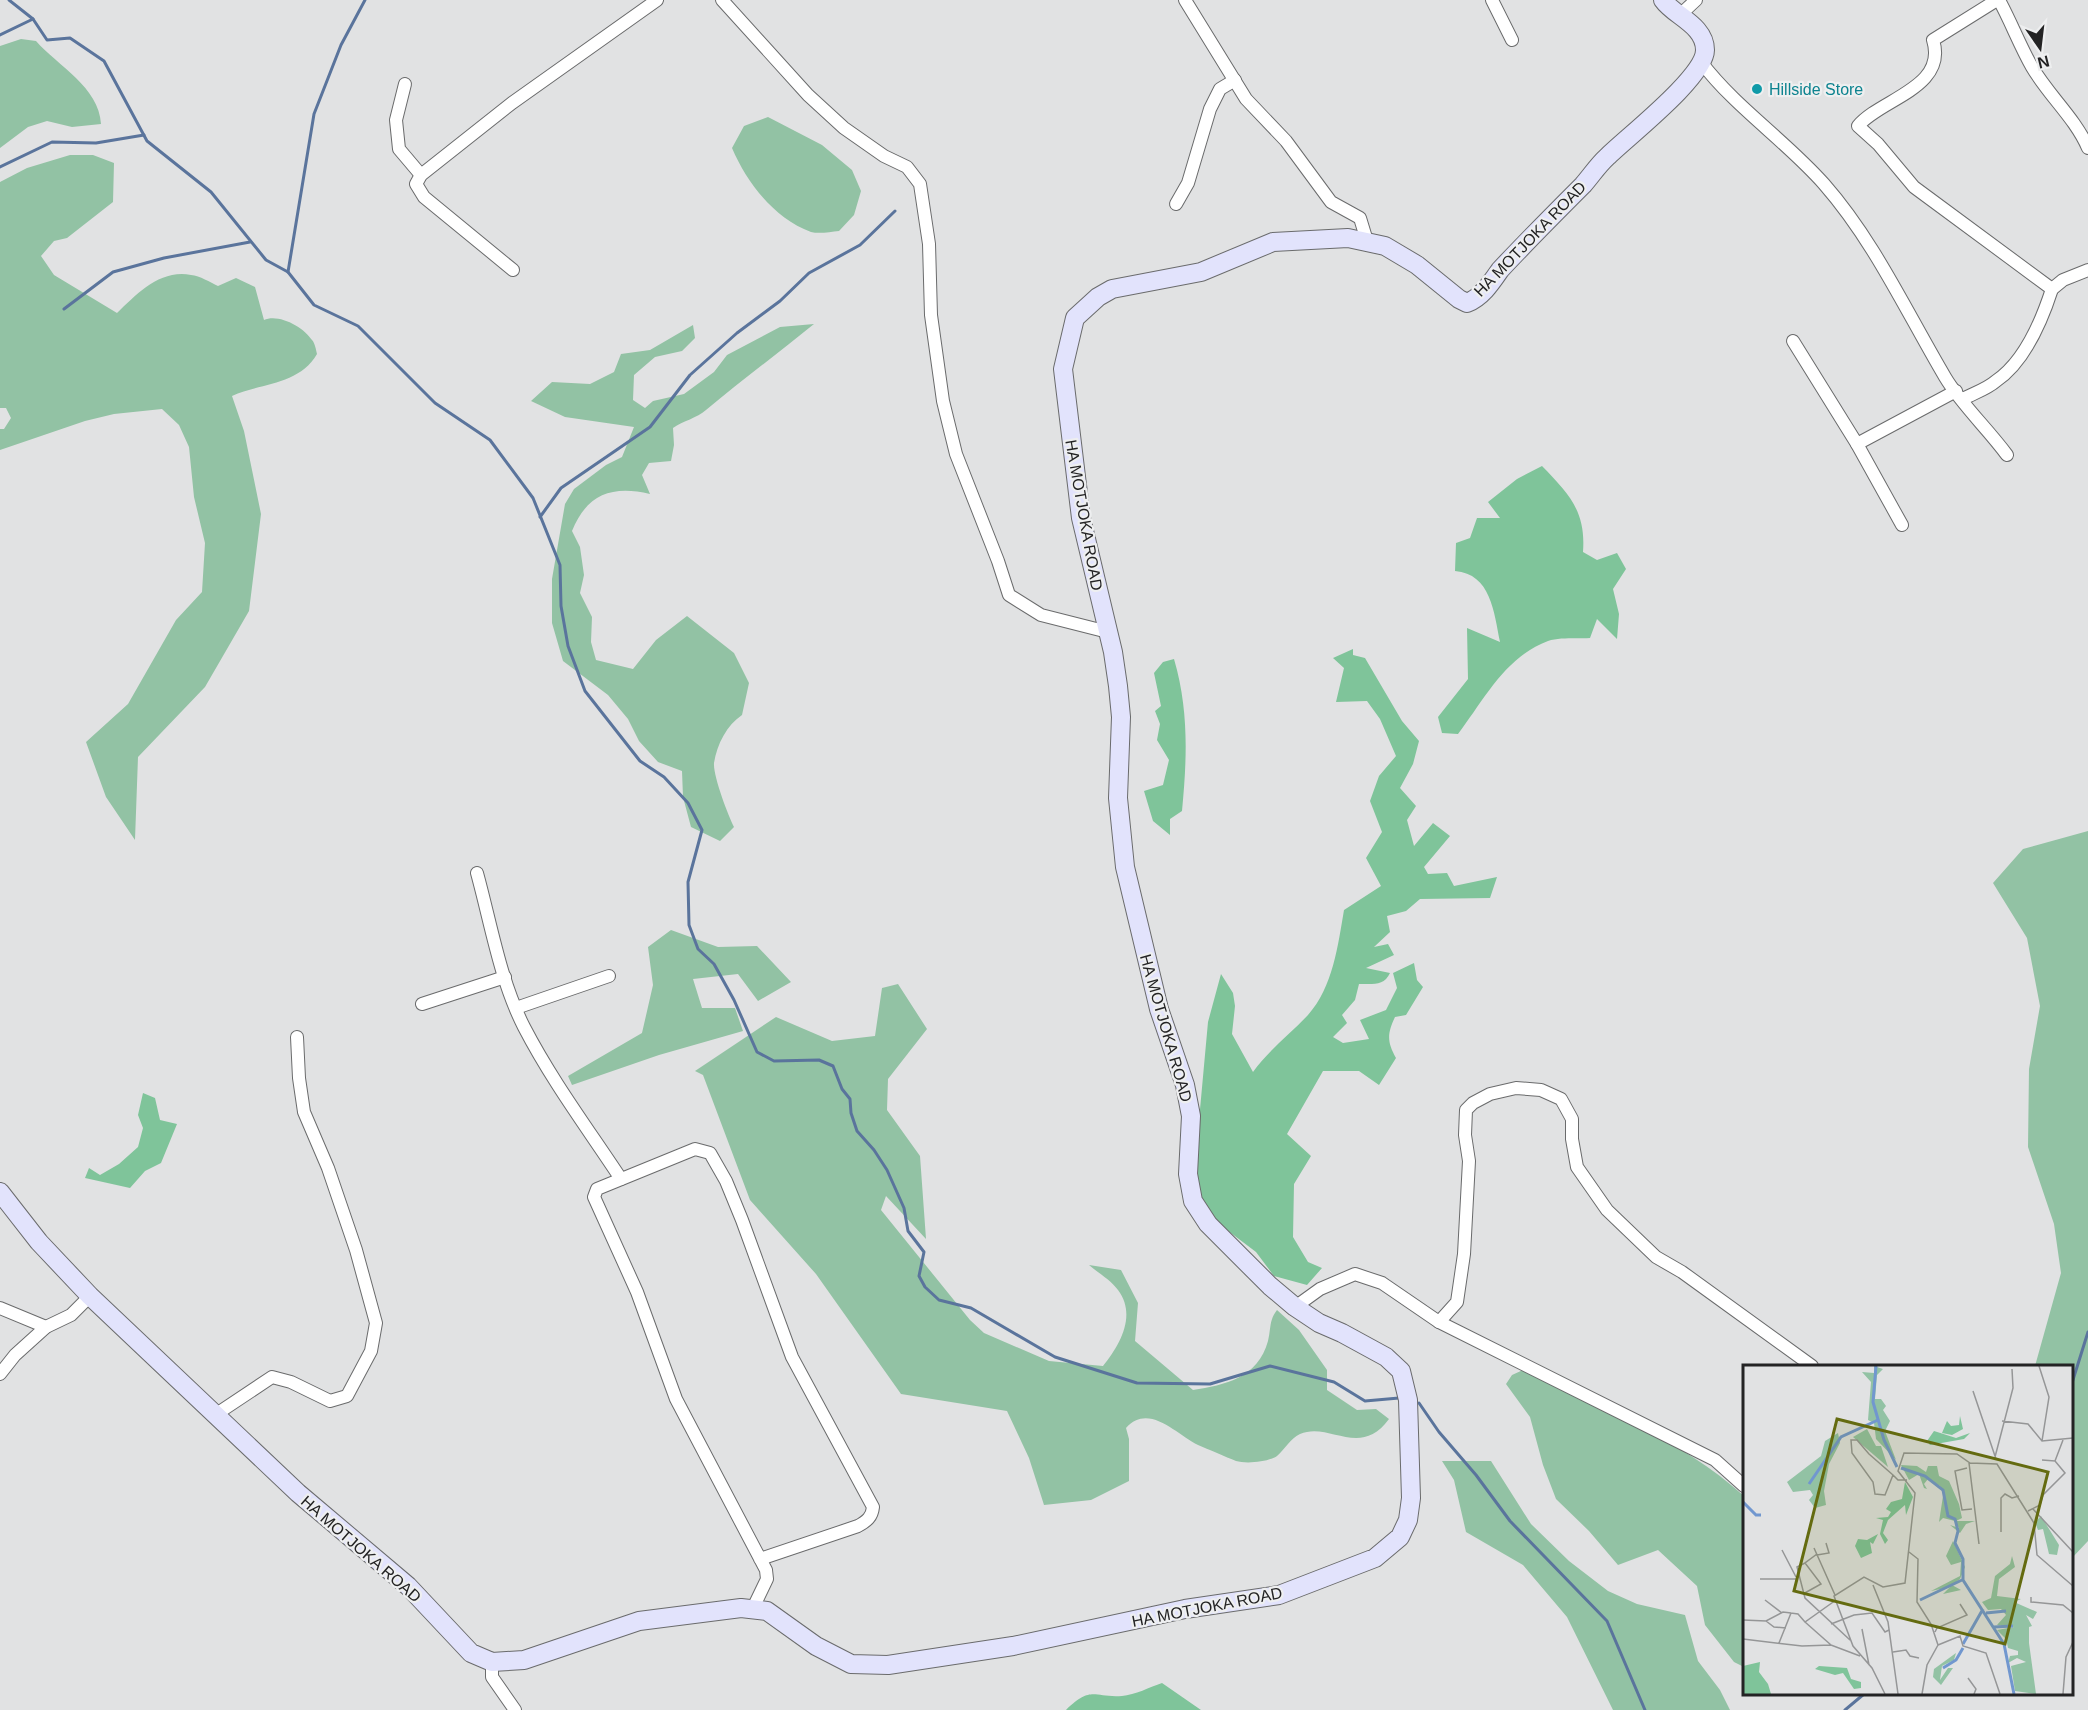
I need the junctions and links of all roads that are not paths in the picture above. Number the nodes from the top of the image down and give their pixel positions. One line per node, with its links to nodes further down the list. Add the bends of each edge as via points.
1 (657, 0): 15 (street, via 512,103)
2 (722, 0): 26 (street, via 808,95 844,128 907,167 920,184 943,401 956,454 1009,596 1041,615)
3 (1185, 0): 11 (street)
4 (1492, 0): 9 (street)
5 (1664, 0): 8 (street, via 1672,12)
6 (1696, 0): 8 (street)
7 (1998, 0): 13 (street, via 2032,66 2060,109); 20 (street, via 1933,40 1937,53 1920,81 1908,94 1878,109 1858,126 1914,187)
8 (1681, 14): 10 (street, via 1692,24 1705,47)
9 (1512, 40)
10 (1701, 62): 17 (street, HA MOTJOKA ROAD, via 1669,103 1606,158 1473,300 1467,303 1459,299 1399,252); 22 (street, via 1720,87 1824,184 1883,265 1913,325)
11 (1235, 81): 16 (street, via 1220,90 1210,110 1188,183); 17 (street, via 1245,99 1287,141 1331,202 1360,218)
12 (405, 84): 15 (street, via 396,120 399,149)
13 (2084, 127): 14 (street)
14 (2088, 148)
15 (422, 175): 18 (street, via 416,184 424,197)
16 (1176, 204)
17 (1367, 241): 26 (street, HA MOTJOKA ROAD, via 1348,238 1273,242 1201,272 1112,289 1088,304 1076,318 1063,369 1069,429 1088,557)
18 (513, 270)
19 (2088, 270): 20 (street)
20 (2052, 289): 22 (street, via 2013,366 1996,382)
21 (1793, 341): 23 (street)
22 (1959, 395): 23 (street); 24 (street)
23 (1857, 444): 25 (street)
24 (2007, 455)
25 (1902, 525)
26 (1108, 632): 36 (street, HA MOTJOKA ROAD, via 1121,717 1118,798 1125,867 1159,1009 1185,1085 1191,1116 1188,1174 1193,1201 1208,1224)
27 (477, 873): 29 (street)
28 (609, 976): 31 (street)
29 (505, 977): 30 (street); 31 (street)
30 (422, 1004)
31 (516, 1008): 33 (street, via 553,1078)
32 (297, 1037): 42 (street, via 304,1112 353,1240 376,1323 371,1351 346,1396 330,1401 272,1377)
33 (621, 1179): 44 (street, via 597,1189 594,1197 638,1292 676,1399); 44 (street, via 695,1149 710,1153 726,1181 792,1357 870,1497 873,1514 868,1521)
34 (0, 1192): 35 (street, HA MOTJOKA ROAD, via 39,1242)
35 (90, 1296): 39 (street, via 71,1315); 42 (street, HA MOTJOKA ROAD)
36 (1295, 1307): 38 (street, via 1320,1289 1355,1274 1382,1282); 45 (street, HA MOTJOKA ROAD, via 1386,1357 1401,1371 1408,1400 1408,1520 1400,1537 1375,1558 1279,1595 1185,1609 1013,1646 888,1665 851,1664 836,1658 775,1616)
37 (0, 1308): 39 (street)
38 (1439, 1322): 40 (street, via 1457,1302 1464,1254 1469,1161 1466,1110 1490,1094 1516,1088 1541,1090 1561,1098 1572,1119 1577,1167 1607,1210 1656,1257); 43 (street, via 1715,1460)
39 (46, 1327): 41 (street)
40 (1811, 1365)
41 (0, 1374)
42 (215, 1415): 46 (street, HA MOTJOKA ROAD, via 298,1493 408,1586 471,1653)
43 (1743, 1485)
44 (760, 1559): 45 (street, via 767,1579)
45 (753, 1608): 46 (street, HA MOTJOKA ROAD, via 639,1621 524,1660)
46 (492, 1662): 47 (street, via 492,1677)
47 (515, 1710)

